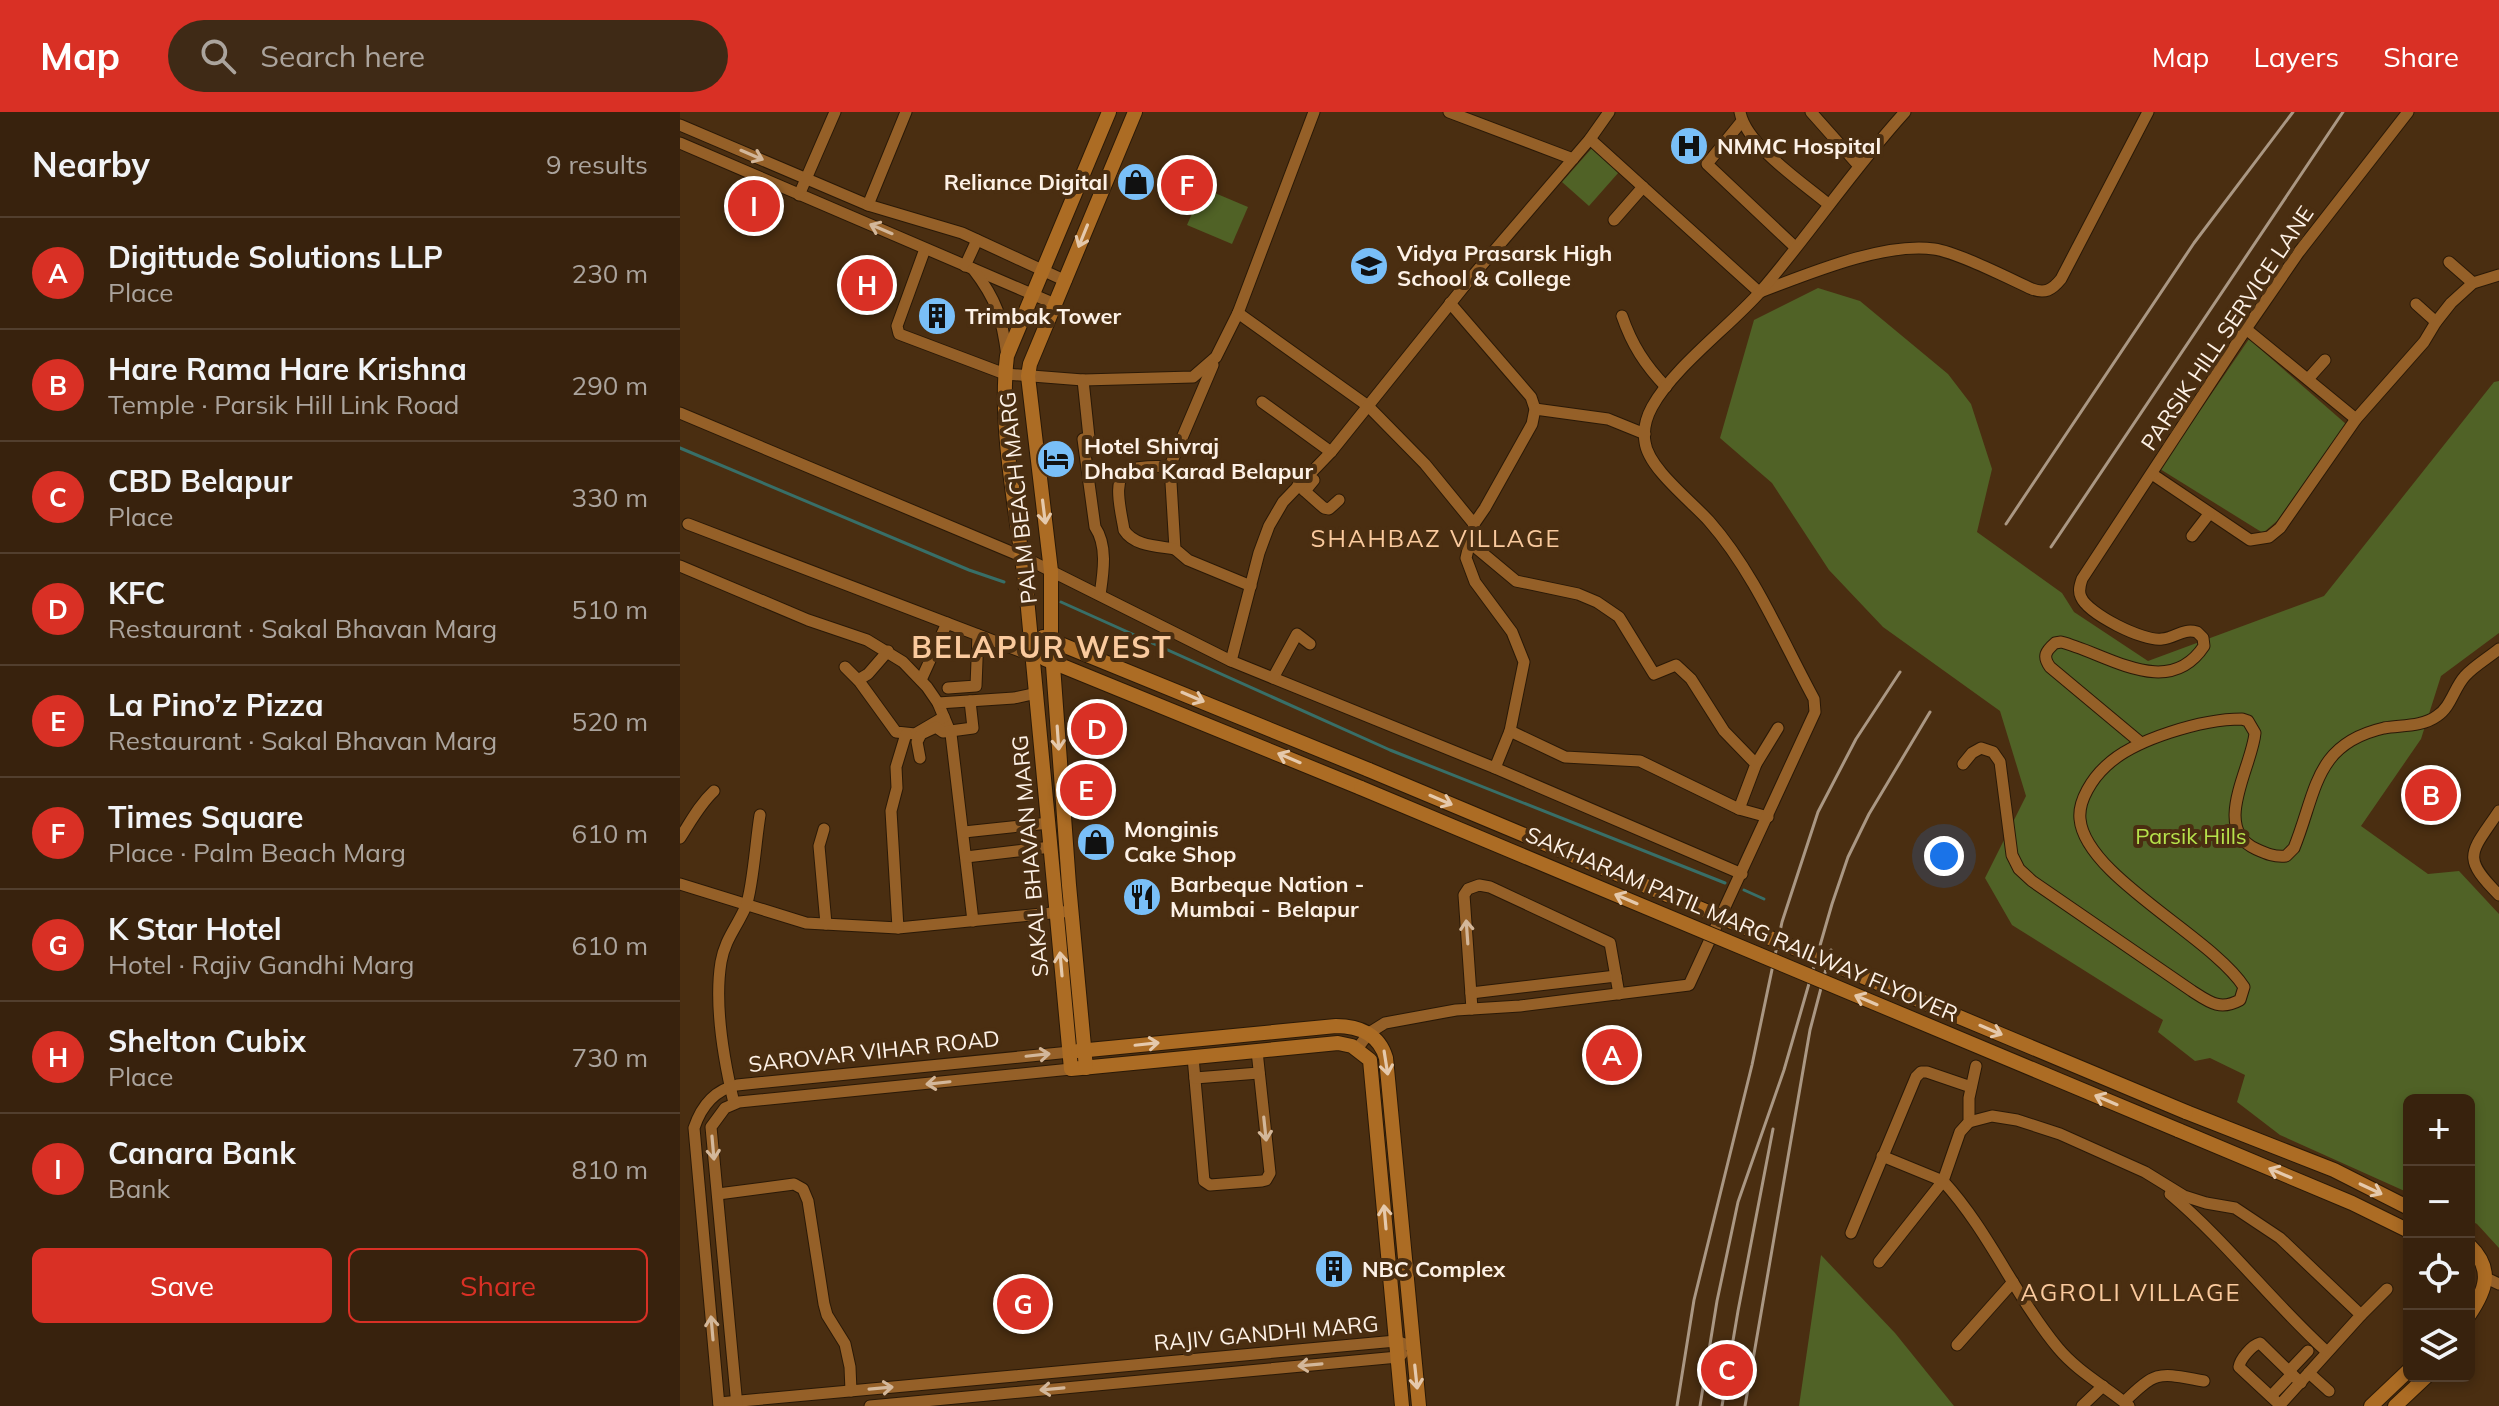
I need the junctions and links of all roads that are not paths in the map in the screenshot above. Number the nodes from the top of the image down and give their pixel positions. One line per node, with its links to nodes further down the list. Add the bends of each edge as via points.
1 (835, 112): 19 (street)
2 (906, 112): 23 (street)
3 (1109, 112): 30 (main road, PALM BEACH MARG)
4 (1135, 112): 32 (main road, PALM BEACH MARG, one-way to 32)
5 (1314, 112): 39 (street)
6 (1449, 112): 13 (street)
7 (1609, 112): 15 (street)
8 (1811, 112): 18 (street)
9 (1905, 112): 18 (street)
10 (2148, 112): 34 (street, via 2061,279 2049,291 2032,289 1937,249 1906,247)
11 (2408, 112): 42 (street, PARSIK HILL SERVICE LANE)
12 (1741, 116): 22 (street, via 1770,154); 26 (street, via 1707,164)
13 (1479, 117): 17 (street)
14 (680, 125): 19 (street, one-way to 19)
15 (1590, 139): 17 (street); 20 (street)
16 (680, 143): 21 (street)
17 (1573, 159): 36 (street)
18 (1859, 166): 22 (street)
19 (806, 178): 21 (street); 23 (street)
20 (1643, 187): 24 (street); 34 (street)
21 (799, 195): 27 (street, one-way to 21)
22 (1828, 204): 26 (street)
23 (868, 205): 25 (street)
24 (1614, 220)
25 (977, 240): 29 (street); 30 (street)
26 (1795, 247): 34 (street)
27 (925, 249): 29 (street); 46 (street, via 897,331)
28 (2449, 262): 33 (street)
29 (969, 267): 35 (street); 43 (street, via 998,307)
30 (1042, 271): 32 (street); 35 (main road, PALM BEACH MARG)
31 (2499, 275): 33 (street)
32 (1066, 281): 37 (main road, PALM BEACH MARG)
33 (2473, 283): 41 (street)
34 (1759, 292): 50 (street)
35 (1033, 295): 37 (street); 43 (main road, PALM BEACH MARG)
36 (1450, 303): 52 (street); 53 (street, via 1531,397)
37 (1055, 304): 47 (main road, PALM BEACH MARG)
38 (2416, 304): 41 (street)
39 (1238, 313): 44 (street); 52 (street)
40 (1622, 316): 50 (street, via 1632,345)
41 (2436, 322): 55 (street)
42 (2246, 329): 48 (street); 60 (street, PARSIK HILL SERVICE LANE)
43 (1007, 356): 46 (main road, PALM BEACH MARG)
44 (1216, 357): 49 (street, via 1185,379); 59 (street)
45 (2325, 360): 48 (street)
46 (1005, 374): 47 (street); 71 (main road, PALM BEACH MARG, via 1005,419)
47 (1028, 376): 49 (street); 73 (main road, PALM BEACH MARG, one-way to 73)
48 (2308, 379): 55 (street)
49 (1083, 380): 64 (street)
50 (1666, 387): 56 (street, via 1652,407)
51 (1262, 402): 58 (street)
52 (1368, 406): 58 (street); 67 (street)
53 (1535, 409): 56 (street, via 1608,419); 67 (street, via 1532,424)
54 (680, 413): 71 (street)
55 (2356, 419): 65 (street, via 2269,537 2250,540)
56 (1645, 434): 107 (street, via 1650,459 1711,523 1747,574 1814,699 1815,712)
57 (1083, 439): 75 (street, via 1092,514 1104,559)
58 (1331, 452): 62 (street)
59 (1170, 466): 70 (street); 70 (street, via 1129,469 1119,482 1128,537)
60 (2152, 474): 65 (street); 98 (street, PARSIK HILL SERVICE LANE, via 2087,573 2079,589 2081,599 2138,637 2164,639 2190,630 2203,638 2204,646 2178,668 2151,673 2061,642 2045,656 2050,667)
61 (1314, 480): 62 (street)
62 (1302, 488): 63 (street, via 1329,509); 74 (street, via 1283,502 1269,526)
63 (1339, 500)
64 (1096, 508)
65 (2209, 514): 68 (street)
66 (688, 524): 76 (street)
67 (1474, 524): 69 (street)
68 (2192, 536)
69 (1468, 541): 96 (street, via 1466,558 1475,582 1512,632 1524,662); 100 (street, via 1516,581 1578,594 1619,617 1654,674 1676,665 1724,731)
70 (1175, 549): 74 (street, via 1188,560)
71 (1023, 557): 73 (street); 78 (main road, PALM BEACH MARG)
72 (680, 566): 82 (street)
73 (1051, 571): 75 (street); 79 (main road, PALM BEACH MARG)
74 (1251, 586): 85 (street)
75 (1100, 595): 85 (street)
76 (947, 623): 77 (street); 87 (street)
77 (978, 635): 83 (street); 91 (street, via 976,686 950,688)
78 (1031, 635): 79 (main road, SAKHARAM PATIL MARG RAILWAY FLYOVER); 83 (main road, PALM BEACH MARG)
79 (1051, 638): 84 (main road, PALM BEACH MARG); 143 (main road, SAKHARAM PATIL MARG RAILWAY FLYOVER, one-way to 143, bridge, via 2334,1170)
80 (1310, 644): 88 (street, via 1297,634)
81 (2499, 649): 98 (street, via 2465,675 2439,716 2360,735 2337,750 2325,762 2294,848 2286,856 2273,857 2247,845 2236,828 2235,807 2255,739 2248,721 2174,731)
82 (888, 651): 87 (street); 89 (street)
83 (1033, 656): 84 (main road, SAKHARAM PATIL MARG RAILWAY FLYOVER); 90 (main road, SAKAL BHAVAN MARG)
84 (1053, 660): 118 (main road, SAKAL BHAVAN MARG, one-way to 118); 144 (main road, SAKHARAM PATIL MARG RAILWAY FLYOVER, one-way to 84, bridge)
85 (1231, 661): 88 (street)
86 (845, 667): 89 (street)
87 (926, 677): 92 (street)
88 (1273, 678): 102 (street)
89 (858, 680): 97 (street, via 891,727)
90 (1037, 693): 91 (street); 108 (main road, SAKAL BHAVAN MARG)
91 (964, 702): 92 (street); 95 (street, via 973,728)
92 (938, 703): 93 (street)
93 (944, 717): 95 (street); 97 (street)
94 (1778, 728): 100 (street)
95 (950, 730): 99 (street, via 936,727 919,735); 110 (street)
96 (1510, 731): 102 (street); 104 (street, via 1565,757 1640,761)
97 (906, 734): 121 (street, via 891,811)
98 (2141, 743): 101 (street, via 2097,775 2079,820 2098,856 2129,887 2237,975 2244,987 2240,1000 2229,1006 2217,1006 2192,991 2032,881 2012,855 2000,762 1981,748)
99 (920, 758)
100 (1756, 764): 104 (street)
101 (1963, 764)
102 (1495, 768): 114 (street)
103 (714, 791): 111 (street)
104 (1739, 809): 107 (street)
105 (2499, 811): 116 (street, via 2473,862)
106 (760, 815): 117 (street)
107 (1768, 817): 114 (street)
108 (1049, 825): 110 (street); 112 (main road, SAKAL BHAVAN MARG)
109 (824, 829): 120 (street, via 819,846)
110 (964, 834): 113 (street)
111 (680, 838)
112 (1051, 847): 113 (street); 118 (main road, SAKAL BHAVAN MARG)
113 (966, 857): 119 (street)
114 (1742, 874): 124 (street, via 1689,985)
115 (680, 884): 117 (street)
116 (2499, 895)
117 (746, 905): 120 (street); 135 (street, via 729,934 719,983)
118 (1064, 912): 119 (street); 128 (main road, SAKAL BHAVAN MARG)
119 (973, 921): 121 (street)
120 (826, 924): 121 (street)
121 (898, 928)
122 (1616, 976): 123 (street); 123 (street, one-way to 122, via 1464,895 1479,885 1607,941); 124 (street)
123 (1471, 993): 125 (street)
124 (1619, 994): 125 (street)
125 (1472, 1009): 126 (street, via 1385,1023)
126 (1369, 1033): 127 (street); 128 (main road, one-way to 126, via 1336,1026); 155 (main road, one-way to 155, via 1386,1058)
127 (1357, 1049): 129 (main road, via 1338,1043); 153 (main road, one-way to 127, via 1370,1060)
128 (1077, 1051): 132 (main road, SAKAL BHAVAN MARG); 135 (street, SAROVAR VIHAR ROAD, one-way to 128)
129 (1257, 1051): 130 (main road); 133 (street)
130 (1193, 1057): 132 (main road); 134 (street)
131 (1976, 1066): 136 (street)
132 (1078, 1069): 137 (street, SAROVAR VIHAR ROAD, one-way to 137)
133 (1259, 1073): 134 (street); 134 (street, one-way to 134, via 1270,1173 1262,1181 1204,1181)
134 (1195, 1078)
135 (730, 1086): 137 (street); 171 (street, SAROVAR VIHAR ROAD, one-way to 135, via 694,1128 700,1110)
136 (1971, 1087): 138 (street); 139 (street, via 1921,1072)
137 (734, 1103): 142 (street, SAROVAR VIHAR ROAD, one-way to 142, via 711,1127)
138 (1969, 1122): 140 (street, via 1992,1116 2017,1120); 141 (street, via 1960,1132)
139 (1882, 1156): 141 (street); 145 (street)
140 (2145, 1172): 152 (street, via 2184,1196 2235,1208 2280,1238); 157 (street, via 2203,1222)
141 (1943, 1181): 147 (street); 149 (street, via 1965,1204)
142 (718, 1194): 166 (street, via 794,1184 803,1189 827,1315 845,1344); 169 (street, SAROVAR VIHAR ROAD)
143 (2403, 1205)
144 (2403, 1228)
145 (1851, 1233)
146 (2475, 1252): 148 (main road)
147 (1879, 1262)
148 (2493, 1281): 151 (main road)
149 (2013, 1282): 154 (street); 165 (street, via 2059,1348)
150 (2387, 1289): 152 (street)
151 (2472, 1310)
152 (2361, 1315): 157 (street)
153 (1396, 1341): 155 (street, RAJIV GANDHI MARG); 158 (street, RAJIV GANDHI MARG); 159 (main road)
154 (1957, 1345)
155 (1413, 1347): 159 (street, RAJIV GANDHI MARG); 174 (main road, one-way to 174)
156 (2308, 1351): 161 (street)
157 (2326, 1351): 161 (street)
158 (1215, 1357): 160 (street); 166 (street, RAJIV GANDHI MARG, one-way to 158)
159 (1398, 1357): 160 (street, RAJIV GANDHI MARG, one-way to 160); 173 (main road)
160 (1217, 1374): 172 (street, RAJIV GANDHI MARG, one-way to 172)
161 (2298, 1375): 167 (street); 168 (street); 168 (street, via 2260,1343 2240,1363)
162 (2403, 1376): 176 (main road)
163 (2204, 1381): 170 (street, via 2156,1375)
164 (2421, 1382): 177 (main road)
165 (2103, 1386): 170 (street); 175 (street)
166 (851, 1391): 169 (street, RAJIV GANDHI MARG)
167 (2329, 1391)
168 (2277, 1402)
169 (737, 1404): 171 (street, RAJIV GANDHI MARG)
170 (2126, 1404)
171 (719, 1405)
172 (870, 1406)
173 (1402, 1406)
174 (1419, 1406)
175 (2082, 1406)
176 (2371, 1406)
177 (2395, 1406)

